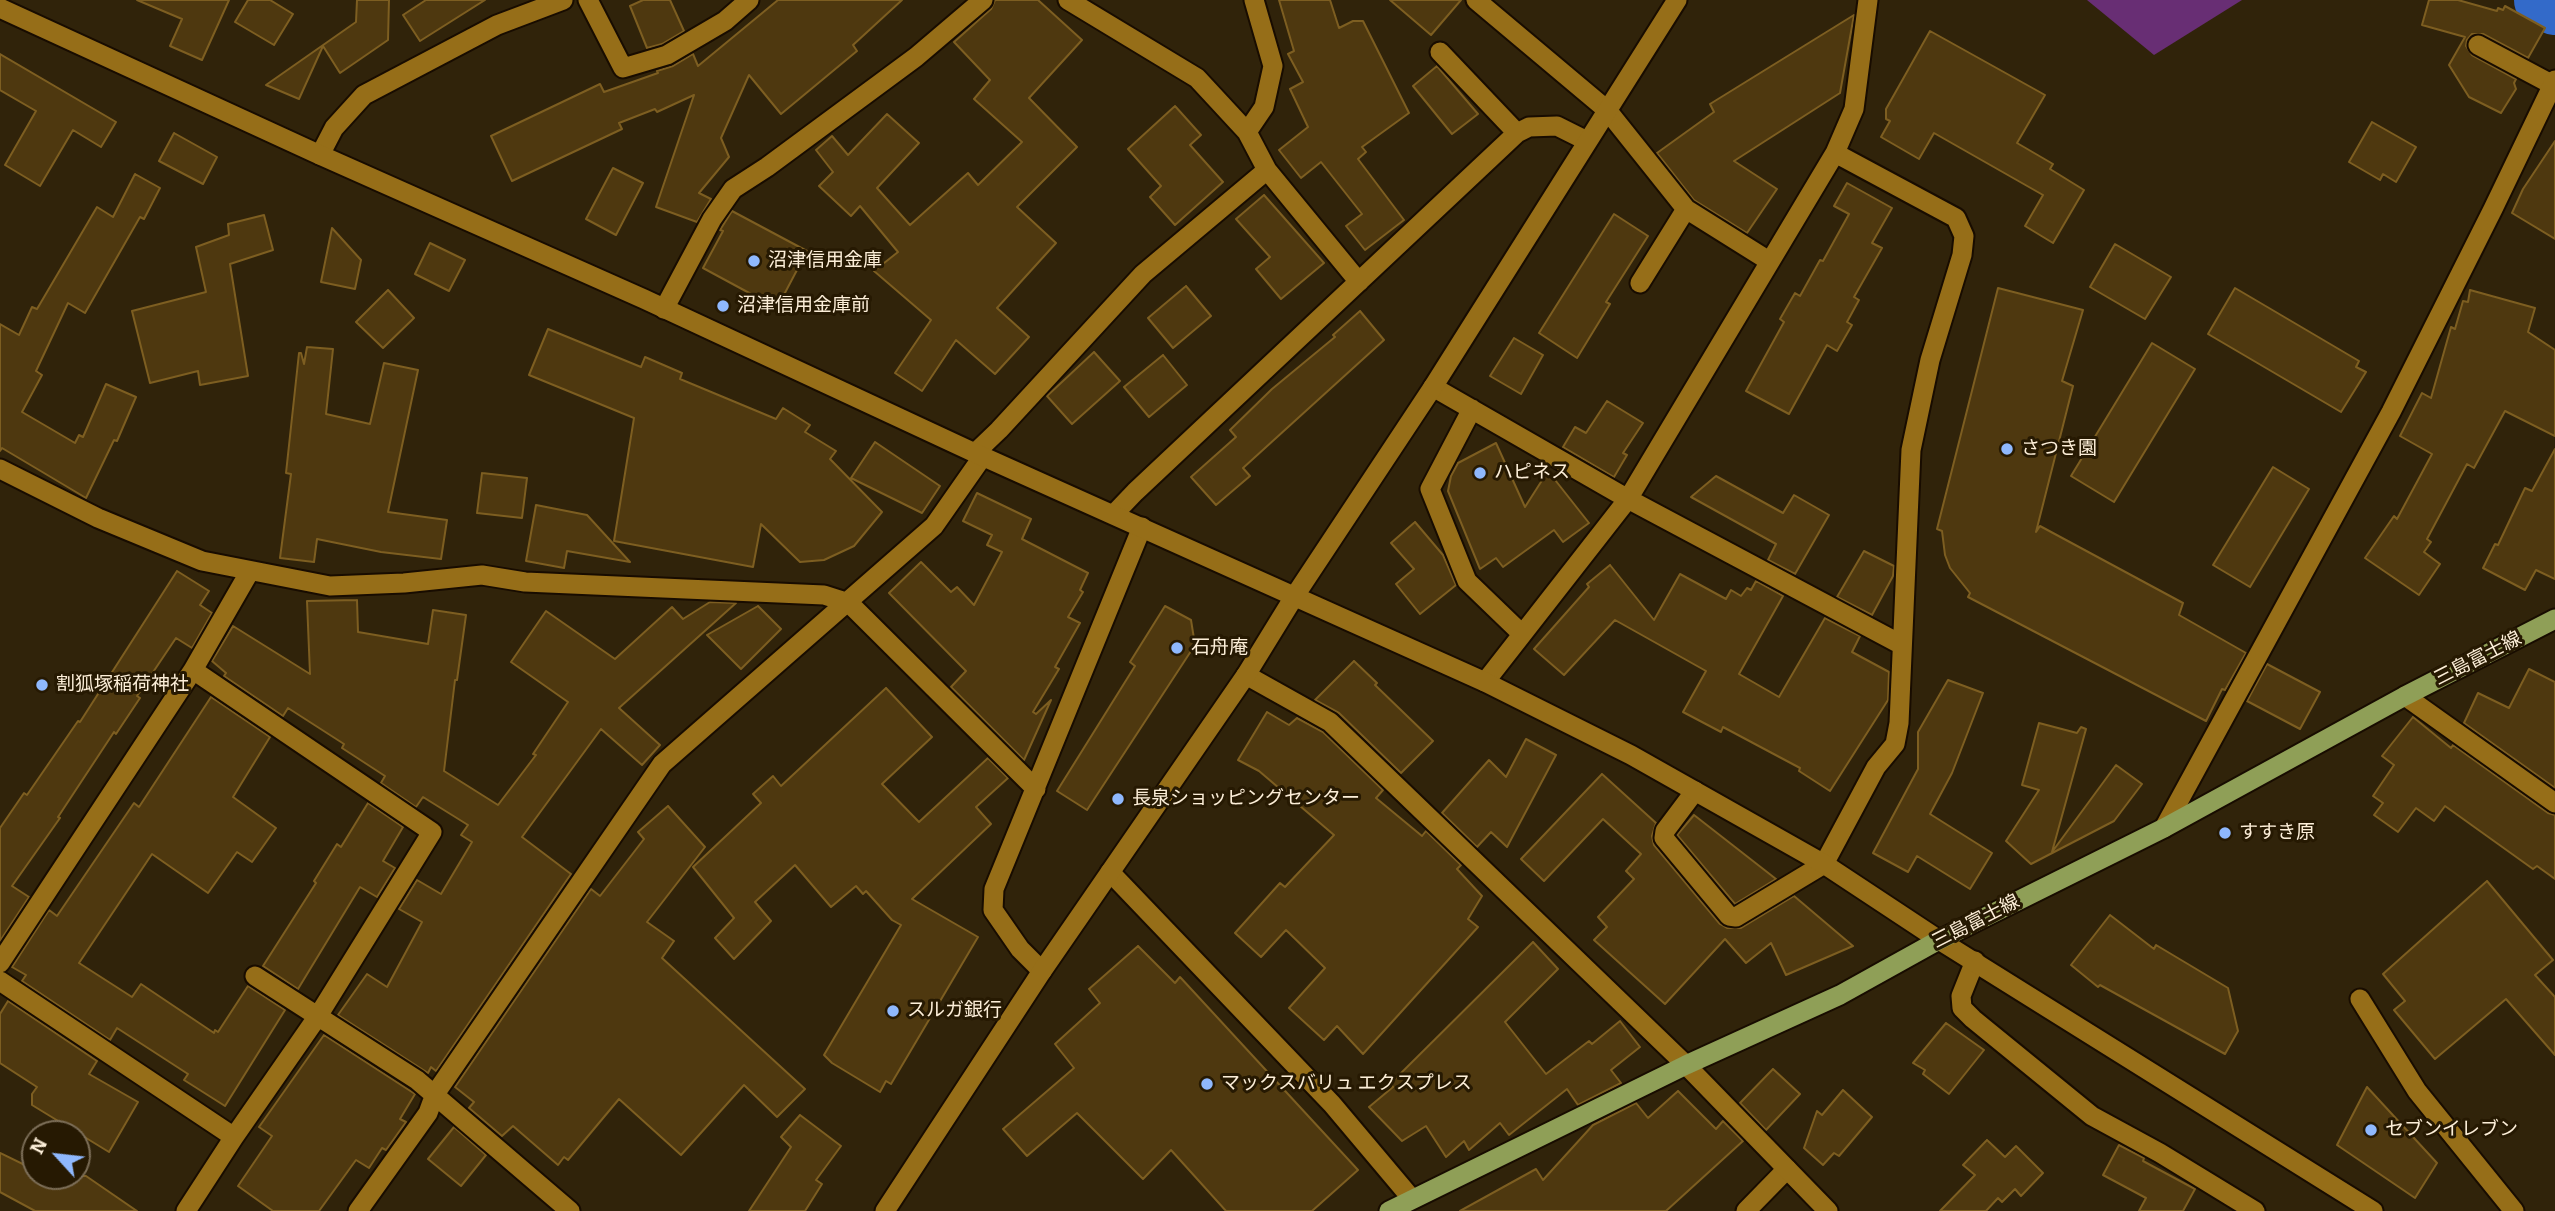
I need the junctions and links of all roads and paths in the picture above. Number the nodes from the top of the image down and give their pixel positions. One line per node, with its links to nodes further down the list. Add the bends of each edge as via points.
1 (563, 0): 19 (street, via 497,25 364,95 334,128)
2 (588, 0): 3 (street, via 623,68 667,55 725,21)
3 (749, 0)
4 (983, 0): 25 (street, via 916,57 733,189)
5 (1068, 0): 15 (street, via 1197,78)
6 (1254, 0): 15 (street, via 1273,66 1264,107)
7 (1476, 0): 14 (street)
8 (1677, 0): 14 (street)
9 (1868, 0): 18 (street, via 1854,108)
10 (0, 8): 19 (street)
11 (2478, 46): 13 (street)
12 (1440, 52): 16 (street)
13 (2554, 82): 46 (street, via 2391,412)
14 (1607, 110): 17 (street); 21 (street)
15 (1247, 132): 20 (street)
16 (1517, 133): 17 (street, via 1529,127 1557,126); 23 (street)
17 (1587, 141): 26 (street)
18 (1835, 153): 22 (street); 38 (street, via 1956,218 1964,236 1930,360 1912,450)
19 (320, 155): 25 (street)
20 (1267, 170): 23 (street); 28 (street, via 1143,274)
21 (1686, 209): 22 (street); 24 (street)
22 (1769, 261): 30 (street)
23 (1359, 282): 31 (street)
24 (1640, 282)
25 (664, 309): 28 (street)
26 (1433, 387): 27 (street); 34 (street)
27 (1472, 409): 30 (street); 37 (street, via 1430,489 1467,581)
28 (979, 455): 31 (street); 35 (street, via 934,526)
29 (0, 469): 33 (street, via 98,518 202,561)
30 (1628, 499): 37 (street); 38 (street)
31 (1114, 514): 32 (street)
32 (1142, 527): 34 (street); 43 (street)
33 (250, 571): 35 (street, via 330,586 482,575 525,582 824,595); 39 (street)
34 (1294, 597): 40 (street); 41 (street)
35 (849, 603): 43 (street); 58 (street, via 662,765)
36 (2555, 619): 42 (main road, 三島富士線)
37 (1522, 634): 41 (street)
38 (1902, 645): 47 (street, via 1895,744 1871,777)
39 (193, 670): 51 (street); 56 (street, via 432,832)
40 (1247, 675): 48 (street); 57 (street, via 1329,722)
41 (1485, 682): 44 (street)
42 (2405, 696): 45 (street); 46 (main road, 三島富士線)
43 (1036, 789): 52 (street, via 994,889 993,910)
44 (1695, 791): 47 (street); 47 (street, via 1664,838 1730,916 1736,917)
45 (2555, 803)
46 (2164, 828): 49 (main road, 三島富士線)
47 (1824, 864): 49 (street)
48 (1110, 872): 52 (street); 61 (street, via 1332,1104)
49 (1939, 940): 50 (street); 57 (main road, 三島富士線, via 1840,995)
50 (1975, 961): 69 (street, via 1961,996 1962,1008 1973,1019 2092,1116); 70 (street)
51 (0, 963)
52 (1042, 971): 65 (street)
53 (255, 976): 56 (street)
54 (0, 981): 59 (street)
55 (2360, 999): 71 (street, via 2417,1091)
56 (318, 1016): 58 (street); 59 (street)
57 (1686, 1065): 60 (street); 61 (main road, 三島富士線)
58 (435, 1094): 63 (street, via 428,1113); 64 (street)
59 (234, 1137): 62 (street)
60 (1787, 1170): 67 (street); 68 (street)
61 (1412, 1199): 66 (main road, 三島富士線)
62 (186, 1211)
63 (358, 1211)
64 (570, 1211)
65 (885, 1211)
66 (1390, 1211)
67 (1746, 1211)
68 (1828, 1211)
69 (2255, 1211)
70 (2373, 1211)
71 (2514, 1211)

